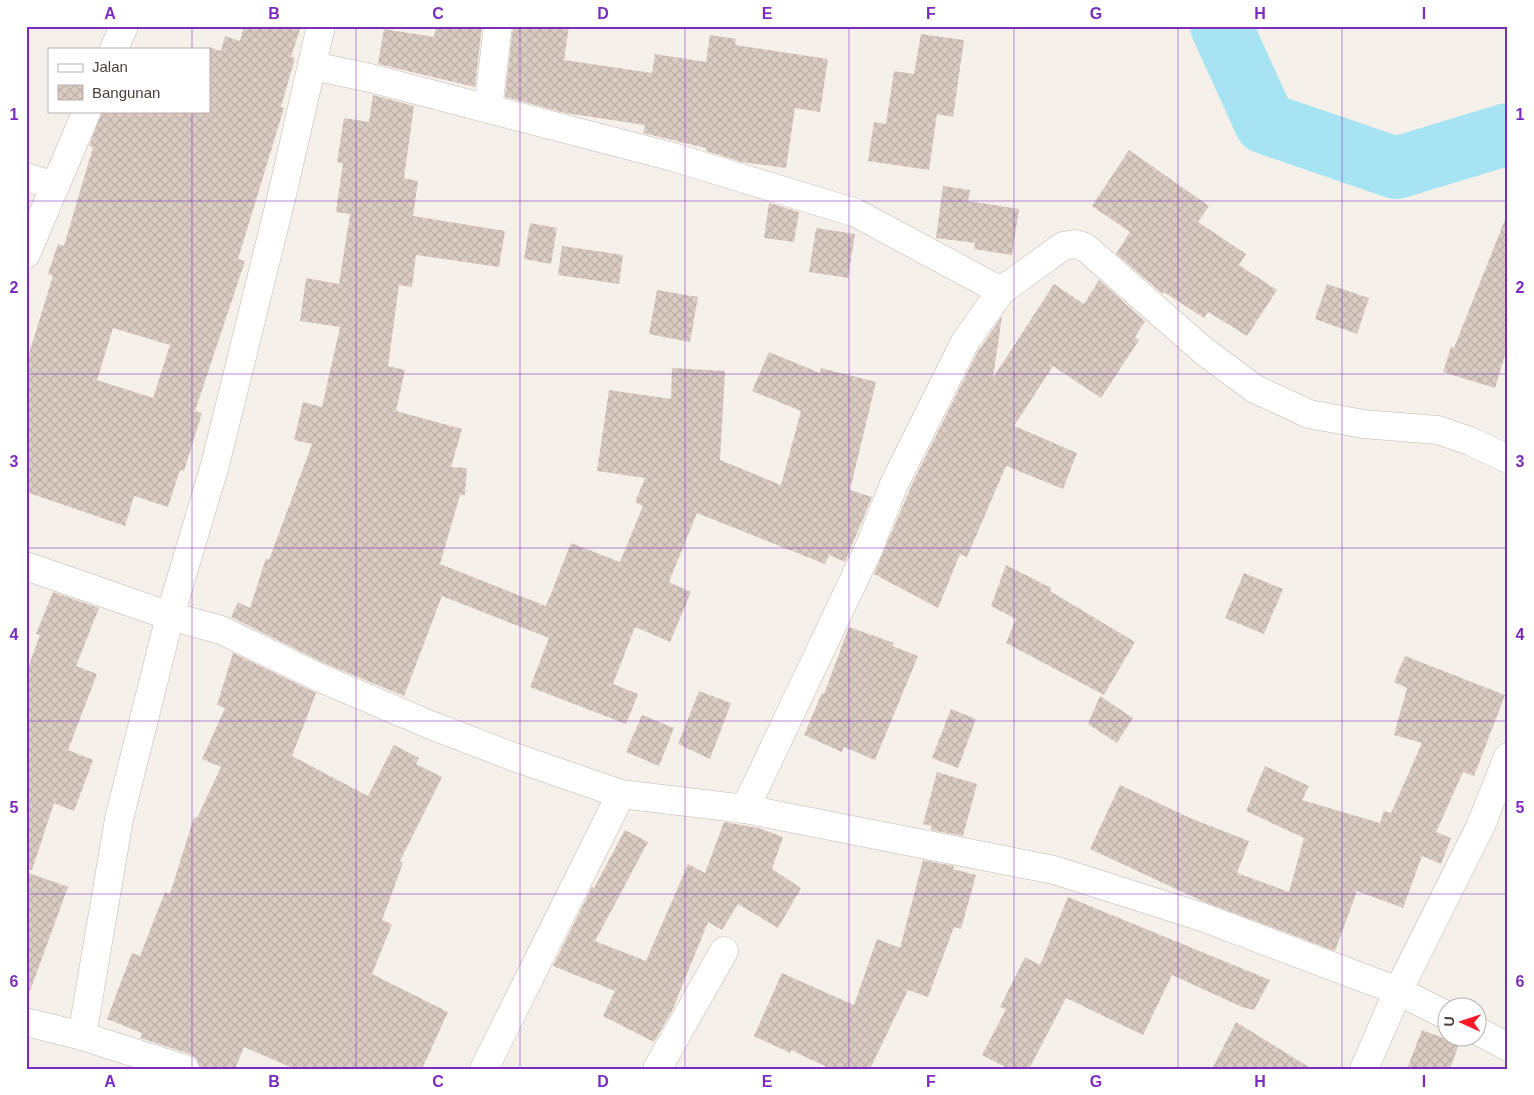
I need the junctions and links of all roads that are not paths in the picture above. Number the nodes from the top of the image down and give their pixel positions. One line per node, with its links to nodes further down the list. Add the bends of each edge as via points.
1 (124, 26): 4 (street)
2 (321, 26): 5 (street)
3 (498, 26): 6 (street)
4 (114, 48)
5 (319, 68): 6 (street); 14 (street, via 215,465)
6 (488, 109): 11 (street, via 673,157 856,214 928,249)
7 (87, 112): 9 (street)
8 (26, 177): 9 (street)
9 (55, 186): 10 (street)
10 (26, 254)
11 (1001, 291): 12 (street, via 1063,246 1075,244 1085,247 1255,390 1309,414 1363,424 1438,430); 17 (street, via 965,342 898,475 869,548)
12 (1508, 459)
13 (26, 566): 14 (street)
14 (182, 619): 16 (street, via 221,630 428,724); 23 (street, via 119,819)
15 (1508, 757): 19 (street, via 1481,825)
16 (621, 794): 17 (street); 26 (street)
17 (745, 809): 19 (street, via 1054,870 1202,917)
18 (724, 951): 27 (street)
19 (1398, 991): 20 (street); 28 (street)
20 (1436, 1010)
21 (26, 1022): 23 (street)
22 (1486, 1035): 24 (street)
23 (85, 1037): 25 (street)
24 (1508, 1047)
25 (185, 1069)
26 (484, 1069)
27 (657, 1069)
28 (1364, 1069)

